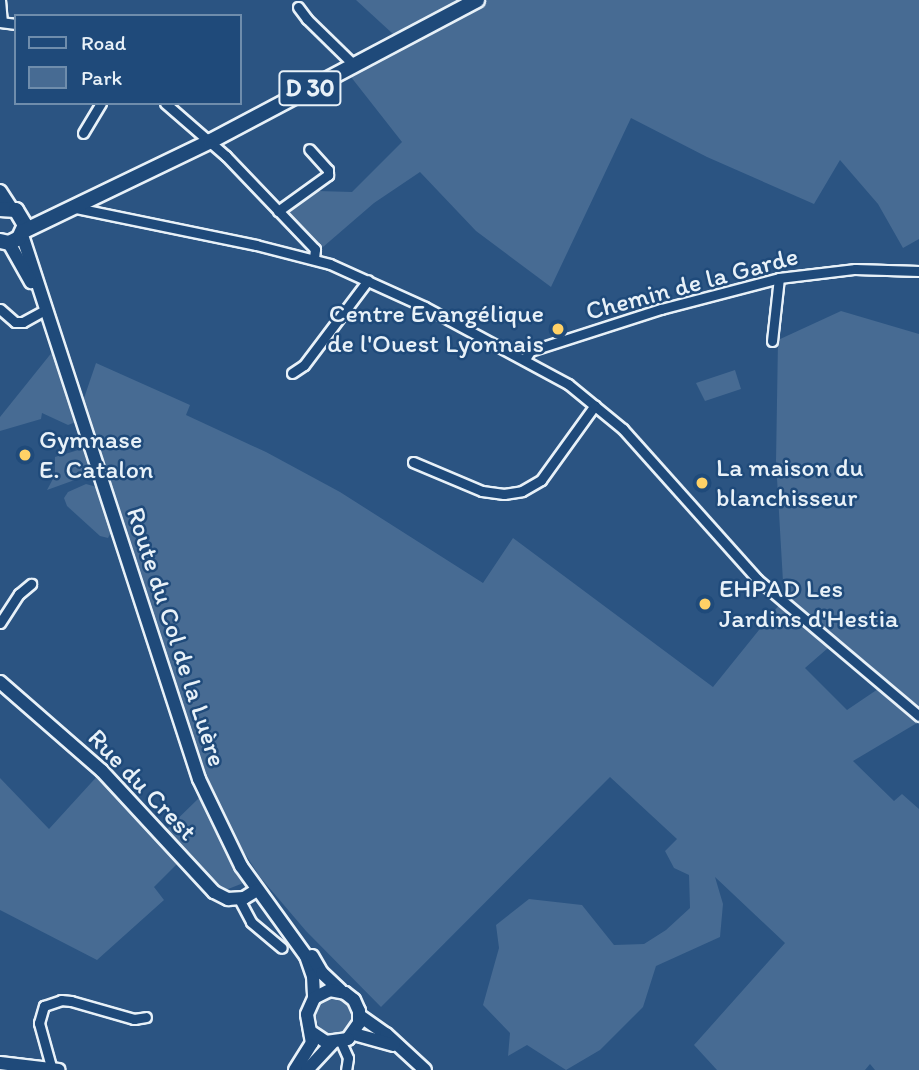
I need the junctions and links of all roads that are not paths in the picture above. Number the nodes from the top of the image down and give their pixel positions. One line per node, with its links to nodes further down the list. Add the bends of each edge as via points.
1 (0, 0): 4 (street)
2 (477, 0): 5 (main road, D 30)
3 (298, 7): 5 (street)
4 (1, 22)
5 (354, 65): 9 (main road, D 30)
6 (99, 105): 8 (street)
7 (168, 105): 9 (street)
8 (83, 133)
9 (211, 141): 12 (main road, D 30); 14 (street)
10 (309, 149): 14 (street, via 328,175)
11 (0, 191): 13 (street)
12 (74, 207): 13 (main road, D 30, via 45,214); 15 (main road, D 30); 16 (street)
13 (10, 210): 15 (main road)
14 (278, 211): 16 (street, via 315,249)
15 (14, 237): 20 (street, Route du Col de la Luère)
16 (314, 258): 19 (street)
17 (919, 271): 18 (street, Chemin de la Garde, via 847,269)
18 (779, 278): 22 (street); 23 (street, Chemin de la Garde, via 661,309 530,351)
19 (368, 280): 23 (street); 24 (street, via 304,365)
20 (42, 308): 21 (street, via 23,323); 31 (street, Route du Col de la Luère, via 199,779 227,843)
21 (0, 309)
22 (772, 341)
23 (525, 359): 25 (street)
24 (292, 373)
25 (595, 405): 26 (street, via 541,480 522,491 482,491); 30 (street, via 623,429 757,579)
26 (413, 462)
27 (31, 584): 28 (street)
28 (0, 623)
29 (0, 682): 32 (street, Rue du Crest, via 102,771 215,892)
30 (919, 716)
31 (257, 890): 32 (street); 33 (street, Route du Col de la Luère)
32 (239, 899): 34 (street, via 251,922)
33 (287, 928): 35 (street, Route du Col de la Luère); 36 (street, Route du Col de la Luère, via 309,963)
34 (282, 948)
35 (340, 991): 36 (street, via 330,990); 37 (street, via 354,1000)
36 (314, 998): 39 (street, via 307,1014)
37 (360, 1016): 40 (street); 42 (street)
38 (146, 1017): 44 (street, via 134,1019 71,1001 44,1006 39,1017)
39 (311, 1032): 41 (street); 45 (street, via 310,1049)
40 (354, 1034): 41 (street); 42 (street)
41 (337, 1043): 46 (street); 47 (street, via 348,1058)
42 (403, 1049): 48 (street)
43 (0, 1063): 44 (street)
44 (54, 1069)
45 (295, 1070)
46 (307, 1070)
47 (346, 1070)
48 (425, 1070)

